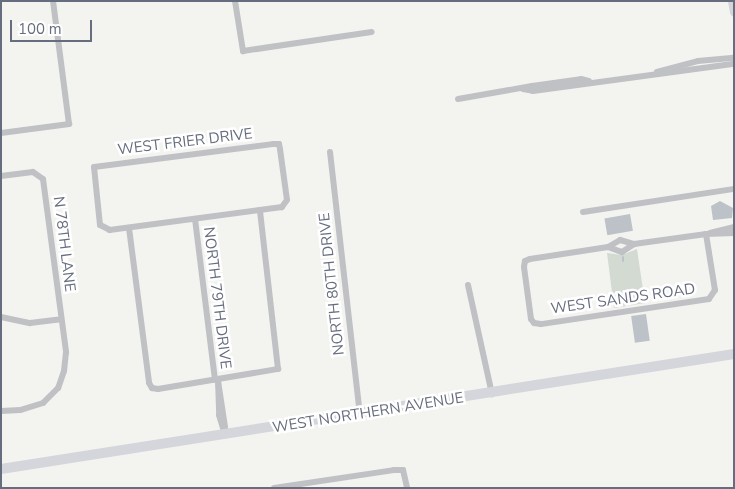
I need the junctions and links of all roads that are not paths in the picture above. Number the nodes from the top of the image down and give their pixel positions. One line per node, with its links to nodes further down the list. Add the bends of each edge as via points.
1 (53, 1): 12 (street, via 69,124)
2 (235, 1): 5 (street, via 243,51)
3 (732, 1): 4 (main road)
4 (734, 12)
5 (372, 32)
6 (734, 58): 7 (street)
7 (708, 60): 9 (street); 10 (street)
8 (734, 64): 9 (street)
9 (710, 69): 10 (street)
10 (656, 72): 11 (street, via 533,91)
11 (458, 98)
12 (1, 133)
13 (330, 152): 32 (street, NORTH 80TH DRIVE)
14 (1, 176): 27 (street, N 78TH LANE, via 39,174 43,179)
15 (734, 189): 17 (street)
16 (260, 210): 18 (street); 20 (street, WEST FRIER DRIVE, via 286,206 279,144 94,167 100,225 104,230); 29 (street, via 278,369)
17 (583, 212)
18 (195, 219): 20 (street); 29 (street, NORTH 79TH DRIVE)
19 (734, 227): 21 (street)
20 (129, 228): 29 (street, via 152,388)
21 (729, 232): 22 (street)
22 (706, 234): 23 (street); 24 (street, WEST SANDS ROAD, via 714,296 709,299 534,323 525,261)
23 (634, 244): 24 (street, via 620,240); 24 (street, via 622,252)
24 (608, 247)
25 (468, 285): 30 (street)
26 (1, 317): 27 (street, via 30,323)
27 (61, 319): 31 (street, N 78TH LANE, via 66,352 58,388 43,403)
28 (734, 354): 30 (main road, WEST NORTHERN AVENUE)
29 (216, 380): 33 (street, NORTH 79TH DRIVE)
30 (492, 394): 32 (main road, WEST NORTHERN AVENUE)
31 (1, 411)
32 (360, 414): 33 (main road, WEST NORTHERN AVENUE)
33 (225, 434): 34 (main road, WEST NORTHERN AVENUE)
34 (1, 469)
35 (274, 488): 36 (street, via 403,470)
36 (407, 488)

